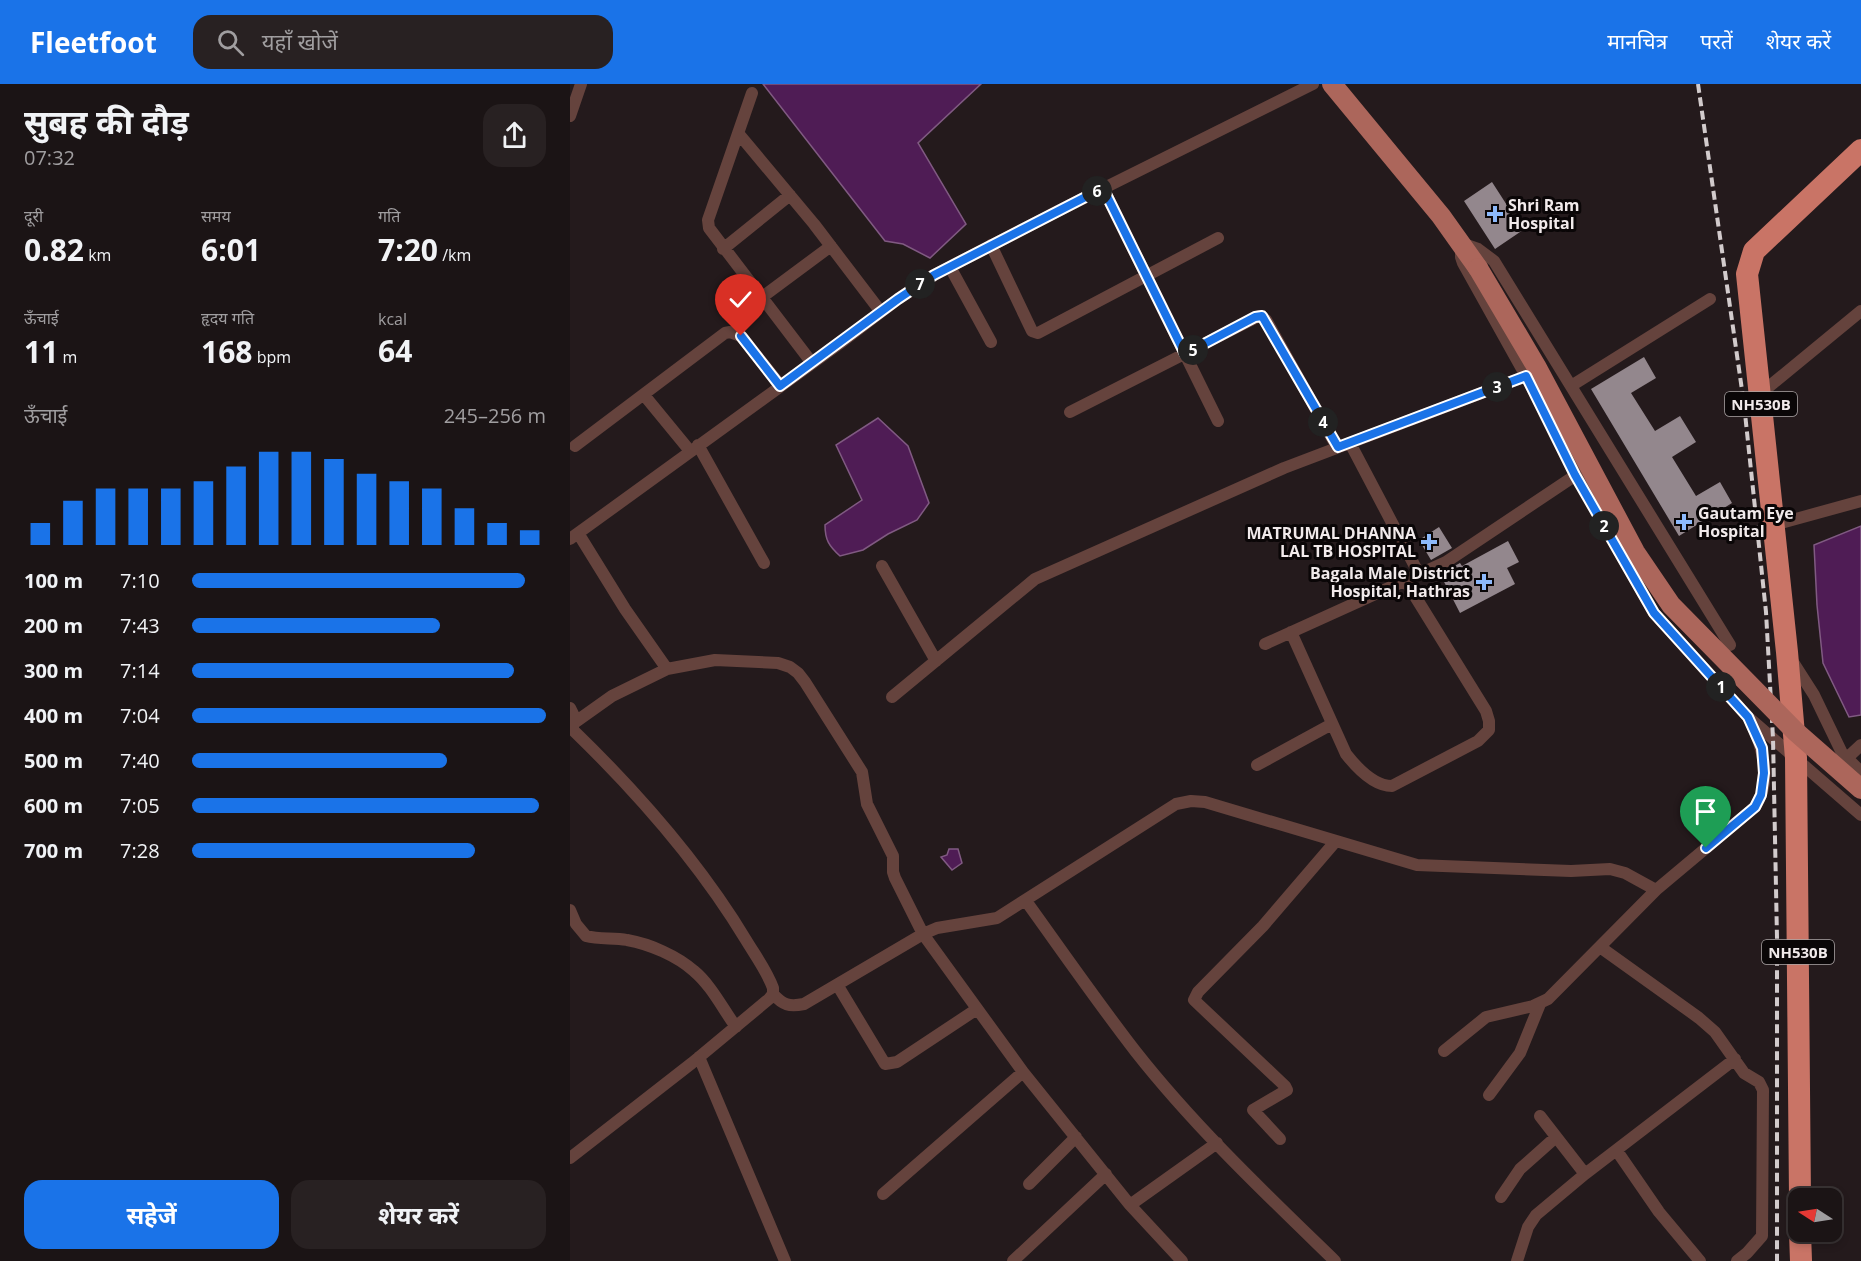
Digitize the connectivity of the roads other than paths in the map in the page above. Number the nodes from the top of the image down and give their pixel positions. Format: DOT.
graph roads {
  1 [pos="581,84"];
  2 [pos="1313,84"];
  3 [pos="1332,84"];
  4 [pos="752,93"];
  5 [pos="573,96"];
  6 [pos="570,116"];
  7 [pos="738,133"];
  8 [pos="1861,150"];
  9 [pos="1103,188"];
  10 [pos="790,195"];
  11 [pos="1218,238"];
  12 [pos="1461,243"];
  13 [pos="831,246"];
  14 [pos="991,246"];
  15 [pos="723,249"];
  16 [pos="950,267"];
  17 [pos="1146,276"];
  18 [pos="761,298"];
  19 [pos="1710,299"];
  20 [pos="1861,311"];
  21 [pos="881,312"];
  22 [pos="992,342"];
  23 [pos="1185,354"];
  24 [pos="812,363"];
  25 [pos="1526,376"];
  26 [pos="780,386"];
  27 [pos="1570,386"];
  28 [pos="1760,394"];
  29 [pos="644,395"];
  30 [pos="1070,412"];
  31 [pos="1218,420"];
  32 [pos="1344,445"];
  33 [pos="575,446"];
  34 [pos="694,448"];
  35 [pos="1575,475"];
  36 [pos="1861,501"];
  37 [pos="1774,525"];
  38 [pos="574,536"];
  39 [pos="764,563"];
  40 [pos="882,566"];
  41 [pos="1419,574"];
  42 [pos="1405,580"];
  43 [pos="1291,632"];
  44 [pos="1265,644"];
  45 [pos="1730,645"];
  46 [pos="1787,652"];
  47 [pos="936,661"];
  48 [pos="667,669"];
  49 [pos="892,697"];
  50 [pos="570,708"];
  51 [pos="1748,717"];
  52 [pos="1332,724"];
  53 [pos="572,729"];
  54 [pos="1861,745"];
  55 [pos="1796,758"];
  56 [pos="1846,759"];
  57 [pos="1257,765"];
  58 [pos="1861,772"];
  59 [pos="1861,789"];
  60 [pos="1861,815"];
  61 [pos="1335,842"];
  62 [pos="1656,890"];
  63 [pos="1026,901"];
  64 [pos="570,910"];
  65 [pos="923,934"];
  66 [pos="1600,947"];
  67 [pos="838,986"];
  68 [pos="773,994"];
  69 [pos="1540,1004"];
  70 [pos="977,1009"];
  71 [pos="736,1027"];
  72 [pos="1444,1051"];
  73 [pos="699,1057"];
  74 [pos="1736,1059"];
  75 [pos="1023,1072"];
  76 [pos="1489,1095"];
  77 [pos="1540,1116"];
  78 [pos="1076,1137"];
  79 [pos="1556,1137"];
  80 [pos="1280,1138"];
  81 [pos="1217,1143"];
  82 [pos="1617,1151"];
  83 [pos="570,1158"];
  84 [pos="1106,1174"];
  85 [pos="1585,1174"];
  86 [pos="1029,1184"];
  87 [pos="1800,1188"];
  88 [pos="883,1194"];
  89 [pos="1502,1197"];
  90 [pos="1130,1205"];
  91 [pos="1800,1242"];
  92 [pos="785,1261"];
  93 [pos="1013,1261"];
  94 [pos="1182,1261"];
  95 [pos="1335,1261"];
  96 [pos="1517,1261"];
  97 [pos="1700,1261"];
  98 [pos="1737,1261"];
  99 [pos="1801,1261"];
  1 -- 5 [label="street"];
  2 -- 9 [label="street"];
  3 -- 12 [label="main road"];
  4 -- 7 [label="street"];
  5 -- 6 [label="street"];
  7 -- 10 [label="street"];
  7 -- 15 [label="street"];
  8 -- 28 [label="highway, NH530B"];
  9 -- 14 [label="street"];
  9 -- 17 [label="street"];
  10 -- 13 [label="street"];
  10 -- 15 [label="street"];
  11 -- 17 [label="street"];
  12 -- 25 [label="street"];
  12 -- 27 [label="street"];
  12 -- 59 [label="main road, bridge"];
  13 -- 18 [label="street"];
  13 -- 21 [label="street"];
  14 -- 16 [label="street"];
  14 -- 17 [label="street"];
  15 -- 18 [label="street"];
  16 -- 21 [label="street"];
  16 -- 22 [label="street"];
  17 -- 23 [label="street"];
  18 -- 24 [label="street"];
  19 -- 27 [label="street"];
  20 -- 28 [label="street"];
  21 -- 24 [label="street"];
  23 -- 30 [label="street"];
  23 -- 31 [label="street"];
  23 -- 32 [label="street"];
  24 -- 26 [label="street"];
  25 -- 32 [label="street"];
  25 -- 35 [label="street"];
  26 -- 29 [label="street"];
  26 -- 34 [label="street"];
  27 -- 45 [label="street"];
  28 -- 37 [label="highway, NH530B"];
  29 -- 33 [label="street"];
  29 -- 34 [label="street"];
  32 -- 41 [label="street"];
  32 -- 47 [label="street"];
  34 -- 38 [label="street"];
  34 -- 39 [label="street"];
  35 -- 41 [label="street"];
  35 -- 51 [label="street"];
  36 -- 37 [label="street"];
  37 -- 46 [label="highway, NH530B"];
  38 -- 48 [label="street"];
  40 -- 47 [label="street"];
  41 -- 42 [label="street"];
  42 -- 43 [label="street"];
  42 -- 52 [label="street"];
  43 -- 44 [label="street"];
  43 -- 52 [label="street"];
  46 -- 55 [label="highway, NH530B"];
  46 -- 56 [label="street"];
  47 -- 49 [label="street"];
  48 -- 53 [label="street"];
  48 -- 65 [label="street"];
  50 -- 53 [label="street"];
  51 -- 55 [label="street"];
  51 -- 62 [label="street"];
  52 -- 57 [label="street"];
  53 -- 68 [label="street"];
  54 -- 56 [label="street"];
  55 -- 60 [label="street"];
  55 -- 87 [label="highway, NH530B"];
  56 -- 58 [label="street"];
  61 -- 62 [label="street"];
  61 -- 63 [label="street"];
  61 -- 80 [label="street"];
  62 -- 66 [label="street"];
  63 -- 65 [label="street"];
  63 -- 81 [label="street"];
  64 -- 71 [label="street"];
  65 -- 67 [label="street"];
  65 -- 70 [label="street"];
  66 -- 69 [label="street"];
  66 -- 74 [label="street"];
  67 -- 68 [label="street"];
  67 -- 70 [label="street"];
  68 -- 71 [label="street"];
  69 -- 72 [label="street"];
  69 -- 76 [label="street"];
  70 -- 75 [label="street"];
  71 -- 73 [label="street"];
  73 -- 83 [label="street"];
  73 -- 92 [label="street"];
  74 -- 82 [label="street"];
  74 -- 98 [label="street"];
  75 -- 78 [label="street"];
  75 -- 88 [label="street"];
  77 -- 79 [label="street"];
  78 -- 84 [label="street"];
  78 -- 86 [label="street"];
  79 -- 85 [label="street"];
  79 -- 89 [label="street"];
  81 -- 90 [label="street"];
  81 -- 95 [label="street"];
  82 -- 85 [label="street"];
  82 -- 97 [label="street"];
  84 -- 90 [label="street"];
  84 -- 93 [label="street"];
  85 -- 96 [label="street"];
  90 -- 94 [label="street"];
  91 -- 99 [label="highway"];
}
